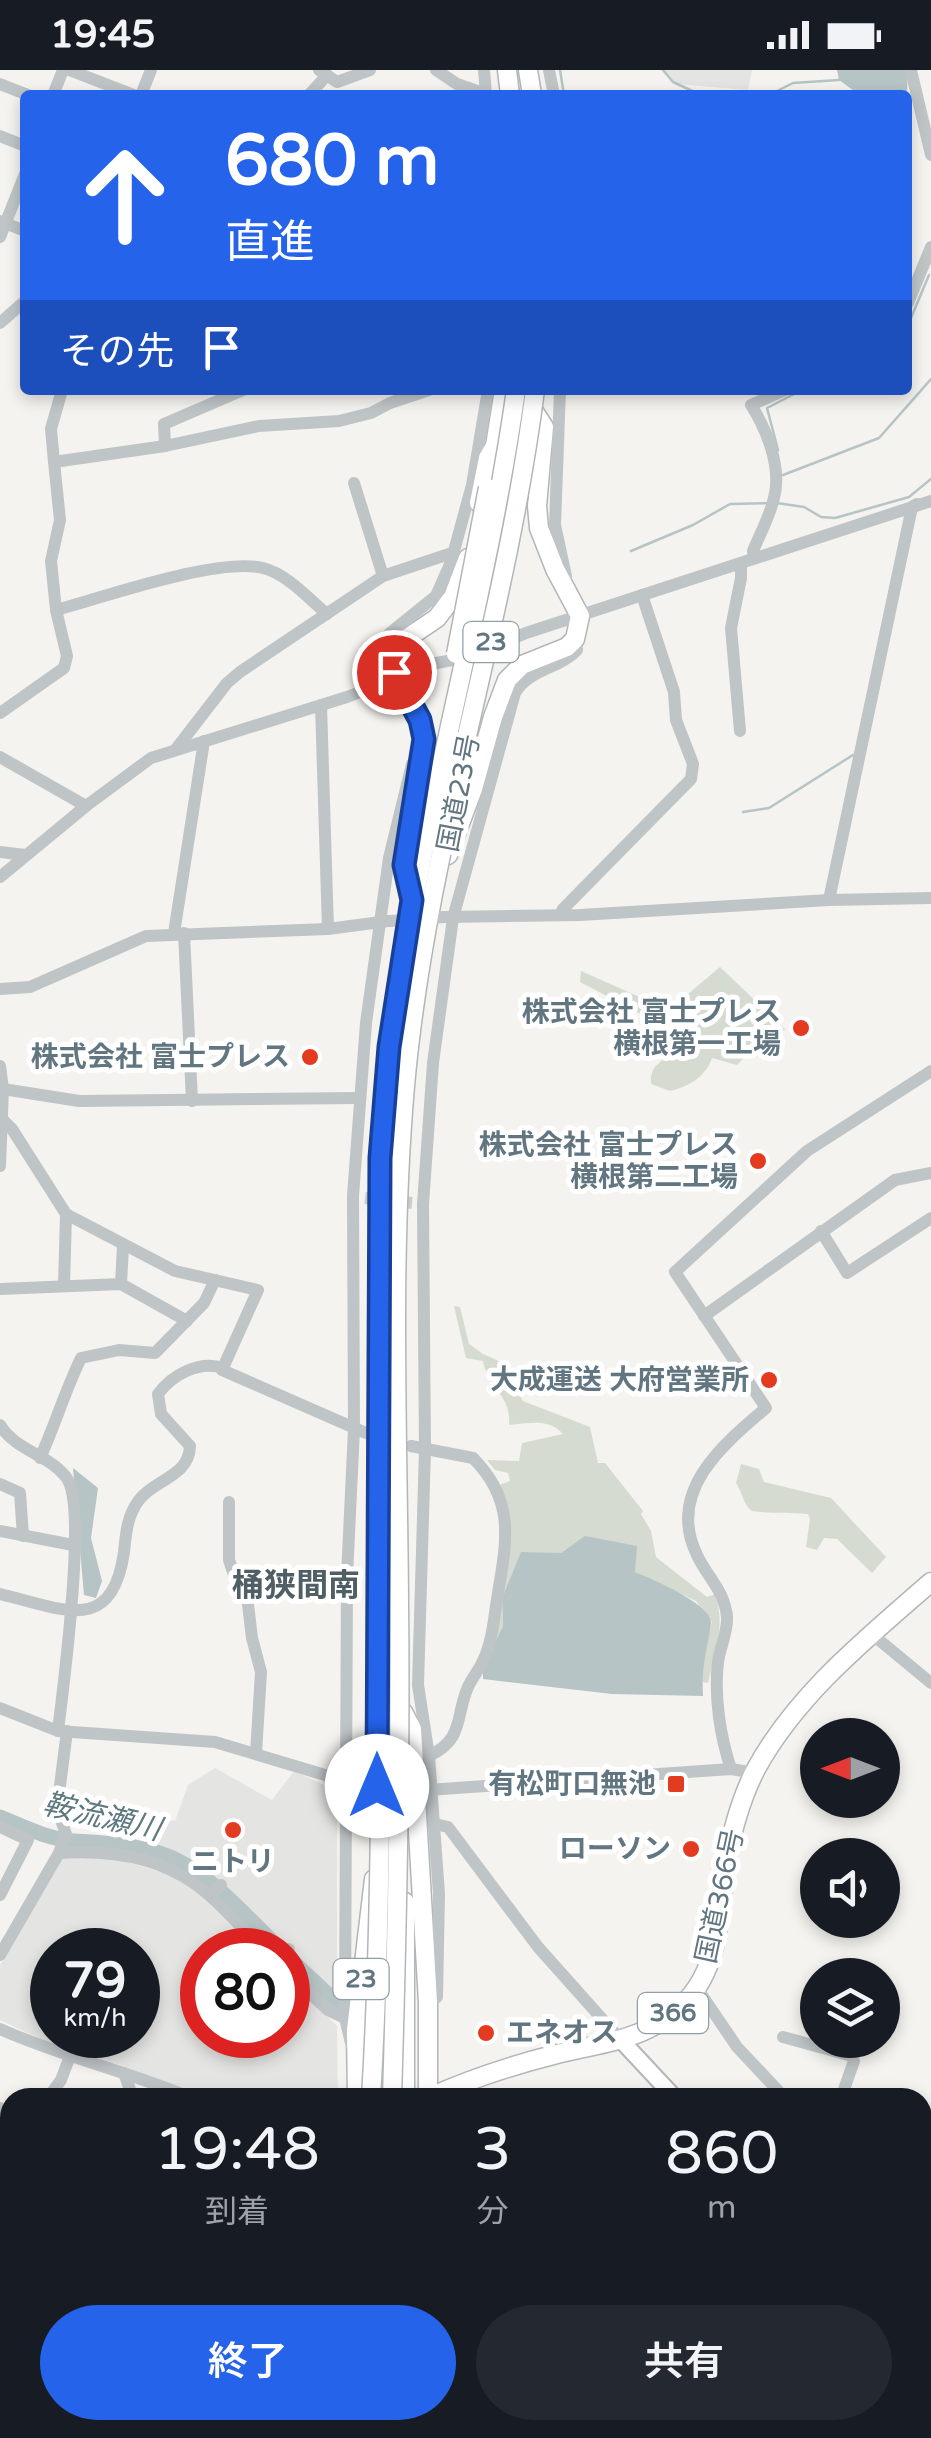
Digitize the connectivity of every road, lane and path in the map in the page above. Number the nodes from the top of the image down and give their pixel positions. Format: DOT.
graph roads {
  1 [pos="66,70"];
  2 [pos="370,70"];
  3 [pos="436,70"];
  4 [pos="911,70"];
  5 [pos="323,73"];
  6 [pos="124,90"];
  7 [pos="475,90"];
  8 [pos="921,119"];
  9 [pos="912,124"];
  10 [pos="931,155"];
  11 [pos="20,189"];
  12 [pos="3,222"];
  13 [pos="0,237"];
  14 [pos="931,247"];
  15 [pos="928,265"];
  16 [pos="912,295"];
  17 [pos="20,305"];
  18 [pos="0,323"];
  19 [pos="61,395"];
  20 [pos="231,395"];
  21 [pos="414,395"];
  22 [pos="487,395"];
  23 [pos="503,395"];
  24 [pos="515,395"];
  25 [pos="535,395"];
  26 [pos="536,395"];
  27 [pos="560,395"];
  28 [pos="774,395"];
  29 [pos="535,413"];
  30 [pos="165,446"];
  31 [pos="495,446"];
  32 [pos="54,462"];
  33 [pos="354,483"];
  34 [pos="931,498"];
  35 [pos="912,508"];
  36 [pos="452,552"];
  37 [pos="748,561"];
  38 [pos="383,576"];
  39 [pos="642,595"];
  40 [pos="56,610"];
  41 [pos="327,614"];
  42 [pos="580,616"];
  43 [pos="575,639"];
  44 [pos="397,678"];
  45 [pos="322,705"];
  46 [pos="0,713"];
  47 [pos="740,731"];
  48 [pos="424,739"];
  49 [pos="204,740"];
  50 [pos="176,749"];
  51 [pos="0,757"];
  52 [pos="86,806"];
  53 [pos="0,852"];
  54 [pos="448,854"];
  55 [pos="25,855"];
  56 [pos="0,878"];
  57 [pos="931,898"];
  58 [pos="412,900"];
  59 [pos="829,900"];
  60 [pos="560,915"];
  61 [pos="448,918"];
  62 [pos="386,922"];
  63 [pos="328,930"];
  64 [pos="179,933"];
  65 [pos="0,989"];
  66 [pos="931,1070"];
  67 [pos="1,1077"];
  68 [pos="358,1098"];
  69 [pos="192,1101"];
  70 [pos="2,1119"];
  71 [pos="0,1142"];
  72 [pos="0,1166"];
  73 [pos="929,1179"];
  74 [pos="66,1214"];
  75 [pos="931,1218"];
  76 [pos="821,1230"];
  77 [pos="123,1246"];
  78 [pos="215,1280"];
  79 [pos="120,1284"];
  80 [pos="64,1286"];
  81 [pos="0,1289"];
  82 [pos="704,1316"];
  83 [pos="187,1321"];
  84 [pos="223,1368"];
  85 [pos="0,1425"];
  86 [pos="360,1431"];
  87 [pos="418,1448"];
  88 [pos="40,1458"];
  89 [pos="0,1484"];
  90 [pos="229,1502"];
  91 [pos="0,1531"];
  92 [pos="24,1536"];
  93 [pos="73,1545"];
  94 [pos="931,1582"];
  95 [pos="0,1594"];
  96 [pos="71,1610"];
  97 [pos="873,1635"];
  98 [pos="931,1683"];
  99 [pos="0,1708"];
  100 [pos="403,1712"];
  101 [pos="63,1731"];
  102 [pos="256,1752"];
  103 [pos="429,1756"];
  104 [pos="731,1769"];
  105 [pos="755,1772"];
  106 [pos="349,1783"];
  107 [pos="365,1787"];
  108 [pos="416,1790"];
  109 [pos="432,1790"];
  110 [pos="434,1824"];
  111 [pos="0,1827"];
  112 [pos="59,1853"];
  113 [pos="376,1862"];
  114 [pos="0,1895"];
  115 [pos="241,1928"];
  116 [pos="0,1955"];
  117 [pos="696,1988"];
  118 [pos="310,1993"];
  119 [pos="428,2002"];
  120 [pos="345,2018"];
  121 [pos="0,2029"];
  122 [pos="783,2037"];
  123 [pos="620,2040"];
  124 [pos="800,2040"];
  125 [pos="30,2043"];
  126 [pos="69,2058"];
  127 [pos="76,2058"];
  128 [pos="853,2058"];
  129 [pos="356,2064"];
  130 [pos="124,2073"];
  131 [pos="55,2088"];
  132 [pos="129,2088"];
  133 [pos="165,2088"];
  134 [pos="357,2088"];
  135 [pos="372,2088"];
  136 [pos="382,2088"];
  137 [pos="392,2088"];
  138 [pos="405,2088"];
  139 [pos="428,2088"];
  140 [pos="452,2088"];
  141 [pos="665,2088"];
  142 [pos="776,2088"];
  143 [pos="844,2088"];
  1 -- 6 [label="street"];
  2 -- 5 [label="street"];
  3 -- 7 [label="street"];
  4 -- 8 [label="street"];
  8 -- 9 [label="street"];
  8 -- 10 [label="street"];
  11 -- 12 [label="street"];
  12 -- 13 [label="street"];
  14 -- 15 [label="street"];
  15 -- 16 [label="street"];
  17 -- 18 [label="street"];
  19 -- 32 [label="street"];
  20 -- 30 [label="street"];
  21 -- 30 [label="street"];
  22 -- 36 [label="street"];
  23 -- 31 [label="highway, 国道23号 / 23"];
  24 -- 135 [label="highway, bridge"];
  25 -- 137 [label="highway, bridge"];
  26 -- 29 [label="highway, 国道23号 / 23, bridge"];
  27 -- 42 [label="street"];
  28 -- 37 [label="street"];
  29 -- 42 [label="highway"];
  29 -- 54 [label="highway, 国道23号 / 23, bridge"];
  30 -- 32 [label="street"];
  31 -- 44 [label="highway"];
  31 -- 58 [label="highway, 国道23号 / 23, bridge"];
  32 -- 40 [label="street"];
  33 -- 38 [label="street"];
  34 -- 35 [label="street"];
  35 -- 37 [label="street"];
  35 -- 59 [label="street"];
  36 -- 38 [label="street"];
  36 -- 44 [label="street"];
  37 -- 39 [label="street"];
  37 -- 47 [label="street"];
  38 -- 41 [label="street"];
  39 -- 42 [label="street"];
  39 -- 60 [label="street"];
  40 -- 41 [label="street"];
  40 -- 46 [label="street"];
  41 -- 50 [label="street"];
  42 -- 43 [label="highway"];
  42 -- 44 [label="street"];
  43 -- 54 [label="highway"];
  43 -- 61 [label="street"];
  44 -- 45 [label="street"];
  44 -- 48 [label="highway"];
  45 -- 49 [label="street"];
  45 -- 63 [label="street"];
  48 -- 58 [label="highway"];
  48 -- 62 [label="street"];
  49 -- 50 [label="street"];
  49 -- 64 [label="street"];
  50 -- 52 [label="street"];
  51 -- 52 [label="street"];
  52 -- 55 [label="street"];
  53 -- 55 [label="street"];
  54 -- 100 [label="highway, 国道23号 / 23"];
  55 -- 56 [label="street"];
  57 -- 59 [label="street"];
  58 -- 113 [label="highway, 国道23号 / 23"];
  59 -- 60 [label="street"];
  60 -- 61 [label="street"];
  61 -- 62 [label="street, bridge"];
  61 -- 87 [label="street"];
  62 -- 63 [label="street"];
  62 -- 68 [label="street"];
  63 -- 64 [label="street"];
  64 -- 65 [label="street"];
  64 -- 69 [label="street"];
  66 -- 82 [label="street"];
  67 -- 69 [label="street"];
  67 -- 70 [label="street"];
  68 -- 69 [label="street"];
  68 -- 86 [label="street"];
  70 -- 71 [label="street"];
  70 -- 74 [label="street"];
  71 -- 72 [label="street"];
  73 -- 76 [label="street"];
  74 -- 77 [label="street"];
  74 -- 80 [label="street"];
  75 -- 76 [label="street"];
  76 -- 82 [label="street"];
  77 -- 78 [label="street"];
  77 -- 79 [label="street"];
  78 -- 83 [label="street"];
  78 -- 84 [label="street"];
  79 -- 80 [label="street"];
  79 -- 83 [label="street"];
  80 -- 81 [label="street"];
  82 -- 104 [label="street"];
  83 -- 88 [label="street"];
  84 -- 86 [label="street"];
  84 -- 96 [label="street"];
  85 -- 88 [label="street"];
  86 -- 106 [label="street"];
  87 -- 103 [label="street"];
  87 -- 103 [label="street"];
  88 -- 93 [label="street"];
  89 -- 92 [label="street"];
  90 -- 102 [label="street"];
  91 -- 92 [label="street"];
  92 -- 93 [label="street"];
  93 -- 96 [label="street"];
  94 -- 97 [label="highway, 国道366号 / 366"];
  95 -- 96 [label="street"];
  96 -- 101 [label="street"];
  97 -- 98 [label="street"];
  97 -- 105 [label="highway, 国道366号 / 366"];
  99 -- 101 [label="street"];
  100 -- 119 [label="highway"];
  100 -- 138 [label="highway, 国道23号 / 23"];
  101 -- 102 [label="street"];
  101 -- 112 [label="street"];
  102 -- 106 [label="street"];
  103 -- 109 [label="street"];
  104 -- 105 [label="street"];
  104 -- 109 [label="street"];
  105 -- 117 [label="highway, 国道366号 / 366"];
  106 -- 107 [label="street"];
  106 -- 120 [label="street"];
  108 -- 109 [label="street"];
  109 -- 110 [label="street"];
  110 -- 119 [label="street"];
  110 -- 123 [label="street"];
  111 -- 114 [label="street"];
  112 -- 115 [label="street"];
  112 -- 116 [label="street"];
  113 -- 129 [label="highway, 23"];
  113 -- 136 [label="highway, 国道23号 / 23, bridge"];
  117 -- 123 [label="highway, 国道366号 / 366"];
  117 -- 142 [label="street"];
  118 -- 120 [label="street"];
  119 -- 139 [label="highway"];
  120 -- 129 [label="street"];
  121 -- 125 [label="street"];
  122 -- 124 [label="street"];
  123 -- 140 [label="highway, 国道366号 / 366"];
  123 -- 141 [label="main road"];
  126 -- 131 [label="street"];
  127 -- 130 [label="street"];
  128 -- 143 [label="street"];
  129 -- 134 [label="highway, 23"];
  130 -- 132 [label="street"];
  130 -- 133 [label="street"];
}
